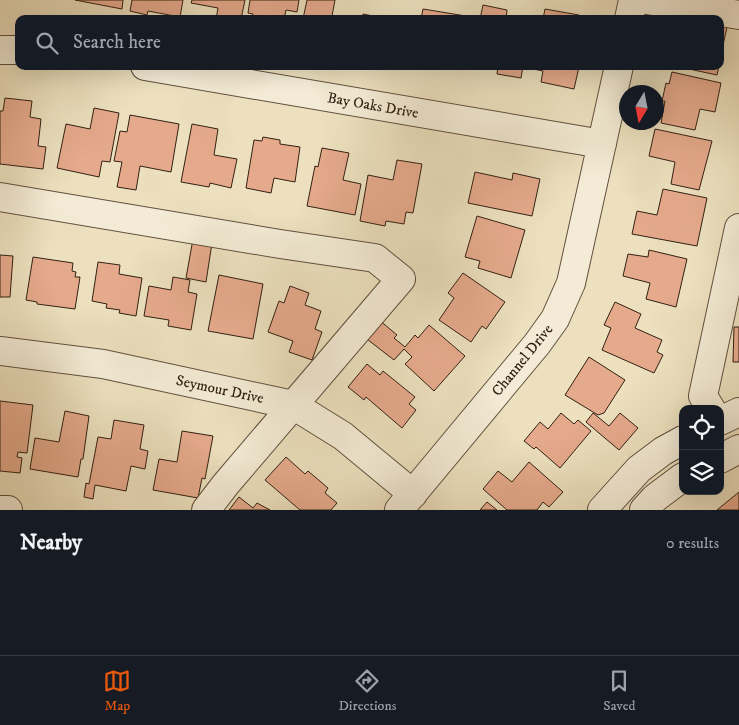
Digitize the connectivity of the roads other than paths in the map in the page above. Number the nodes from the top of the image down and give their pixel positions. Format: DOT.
graph roads {
  1 [pos="633,0"];
  2 [pos="647,0"];
  3 [pos="630,15"];
  4 [pos="739,15"];
  5 [pos="0,50"];
  6 [pos="15,50"];
  7 [pos="168,70"];
  8 [pos="617,70"];
  9 [pos="602,144"];
  10 [pos="0,197"];
  11 [pos="739,228"];
  12 [pos="0,351"];
  13 [pos="293,405"];
  14 [pos="709,405"];
  15 [pos="739,412"];
  16 [pos="724,419"];
  17 [pos="679,442"];
  18 [pos="739,449"];
  19 [pos="724,456"];
  20 [pos="679,480"];
  21 [pos="406,502"];
  22 [pos="0,510"];
  23 [pos="8,510"];
  24 [pos="206,510"];
  25 [pos="602,510"];
  26 [pos="644,510"];
  1 -- 3 [label="street"];
  2 -- 4 [label="street"];
  5 -- 6 [label="street"];
  7 -- 9 [label="street, Bay Oaks Drive"];
  8 -- 9 [label="street, Channel Drive"];
  9 -- 21 [label="street, Channel Drive"];
  10 -- 13 [label="street"];
  11 -- 14 [label="street"];
  12 -- 13 [label="street, Seymour Drive"];
  13 -- 21 [label="street, Seymour Drive"];
  13 -- 24 [label="street"];
  15 -- 16 [label="street"];
  17 -- 25 [label="street"];
  18 -- 19 [label="street"];
  20 -- 26 [label="street"];
  22 -- 23 [label="street"];
}
